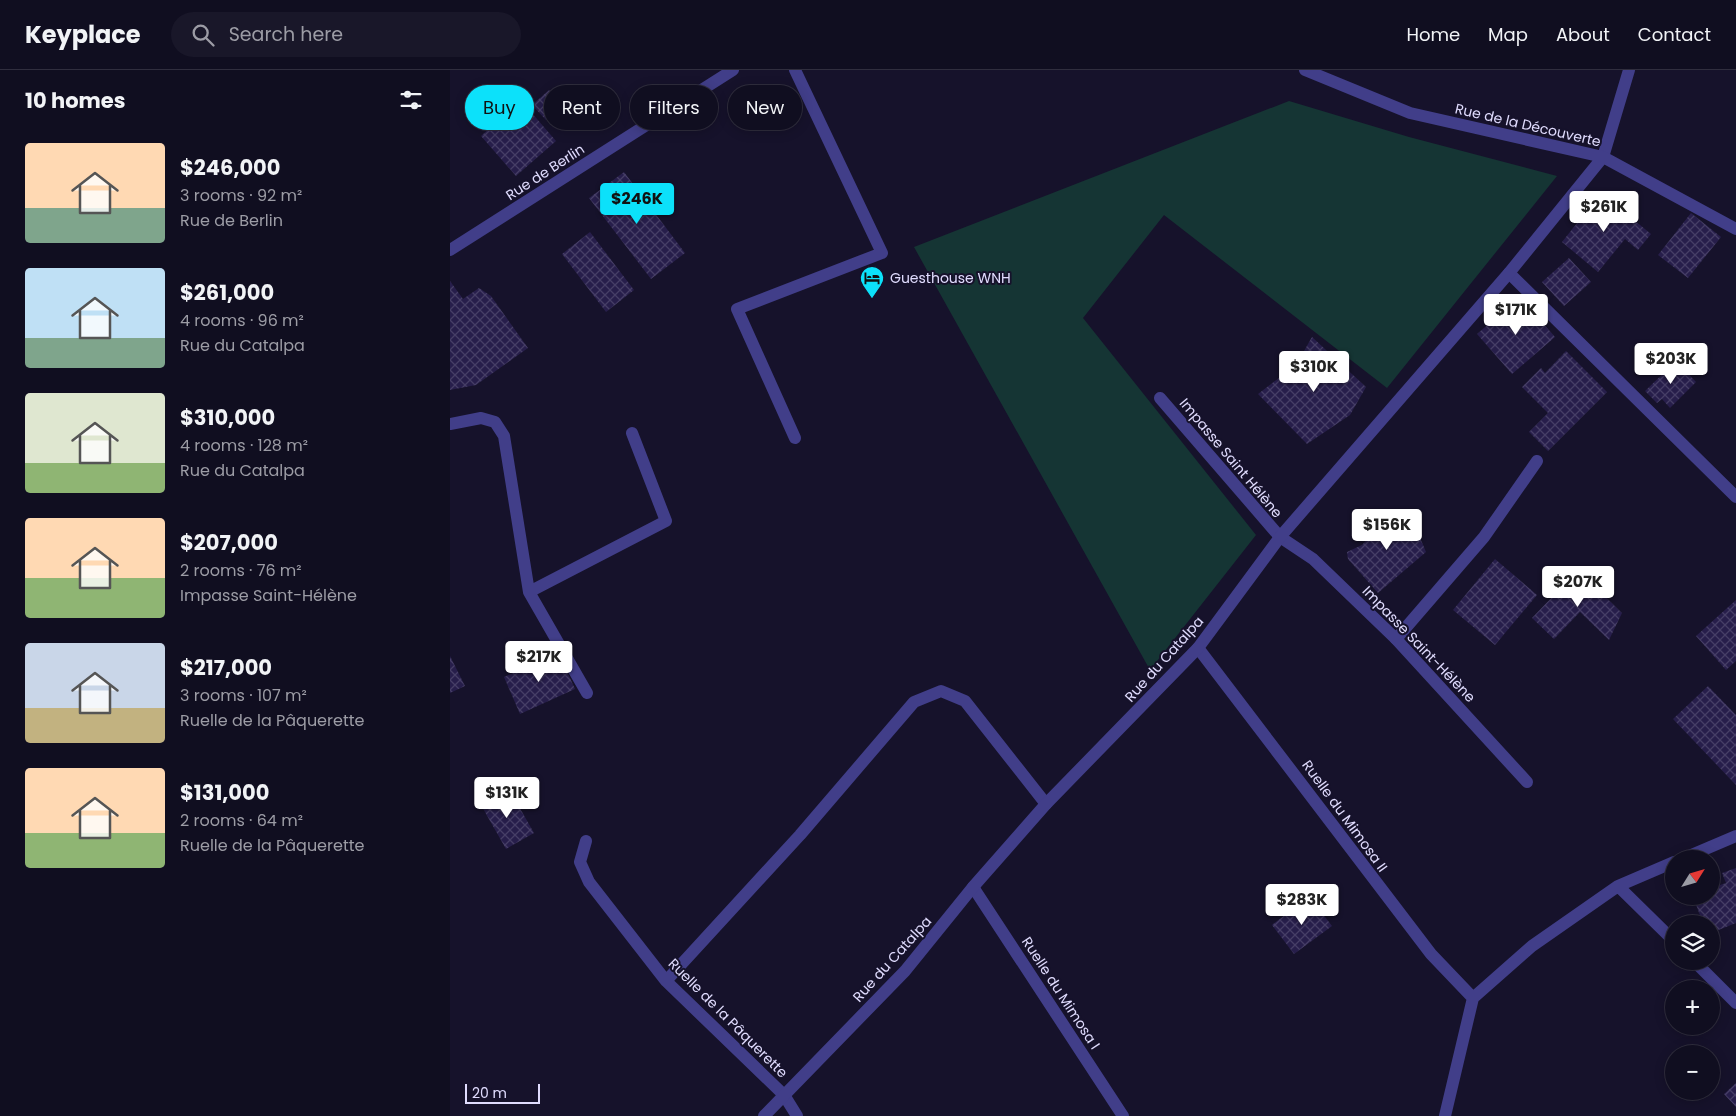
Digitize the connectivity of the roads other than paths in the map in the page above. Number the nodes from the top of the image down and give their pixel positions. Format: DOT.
graph roads {
  1 [pos="733,70"];
  2 [pos="795,70"];
  3 [pos="1305,70"];
  4 [pos="1629,70"];
  5 [pos="1603,157"];
  6 [pos="1736,229"];
  7 [pos="450,250"];
  8 [pos="1509,272"];
  9 [pos="1160,398"];
  10 [pos="450,424"];
  11 [pos="632,433"];
  12 [pos="795,438"];
  13 [pos="1537,461"];
  14 [pos="1736,497"];
  15 [pos="1280,537"];
  16 [pos="529,592"];
  17 [pos="1396,639"];
  18 [pos="1198,648"];
  19 [pos="587,693"];
  20 [pos="1527,782"];
  21 [pos="1046,804"];
  22 [pos="1736,836"];
  23 [pos="586,841"];
  24 [pos="1703,850"];
  25 [pos="1665,866"];
  26 [pos="1618,886"];
  27 [pos="973,887"];
  28 [pos="1665,932"];
  29 [pos="1703,970"];
  30 [pos="666,981"];
  31 [pos="1473,998"];
  32 [pos="1736,1003"];
  33 [pos="784,1095"];
  34 [pos="764,1116"];
  35 [pos="797,1116"];
  36 [pos="1123,1116"];
  37 [pos="1445,1116"];
  1 -- 7 [label="street, Rue de Berlin"];
  2 -- 12 [label="street"];
  3 -- 5 [label="street, Rue de la Découverte"];
  4 -- 5 [label="street"];
  5 -- 6 [label="street, Rue de la Découverte"];
  5 -- 8 [label="street, Rue du Catalpa"];
  8 -- 14 [label="street"];
  8 -- 15 [label="street, Rue du Catalpa"];
  9 -- 15 [label="street, Impasse Saint Hélène"];
  10 -- 16 [label="street"];
  11 -- 16 [label="street"];
  13 -- 17 [label="street"];
  15 -- 17 [label="street, Impasse Saint-Hélène"];
  15 -- 18 [label="street, Rue du Catalpa"];
  16 -- 19 [label="street"];
  17 -- 20 [label="street, Impasse Saint-Hélène"];
  18 -- 21 [label="street, Rue du Catalpa"];
  18 -- 31 [label="street, Ruelle du Mimosa II"];
  21 -- 27 [label="street, Rue du Catalpa"];
  21 -- 30 [label="street"];
  22 -- 24 [label="street"];
  23 -- 30 [label="street, Ruelle de la Pâquerette"];
  25 -- 26 [label="street"];
  26 -- 28 [label="street"];
  26 -- 31 [label="street"];
  27 -- 33 [label="street, Rue du Catalpa"];
  27 -- 36 [label="street, Ruelle du Mimosa I"];
  29 -- 32 [label="street"];
  30 -- 33 [label="street, Ruelle de la Pâquerette"];
  31 -- 37 [label="street"];
  33 -- 34 [label="street, Rue du Catalpa"];
  33 -- 35 [label="street, Ruelle de la Pâquerette"];
}
